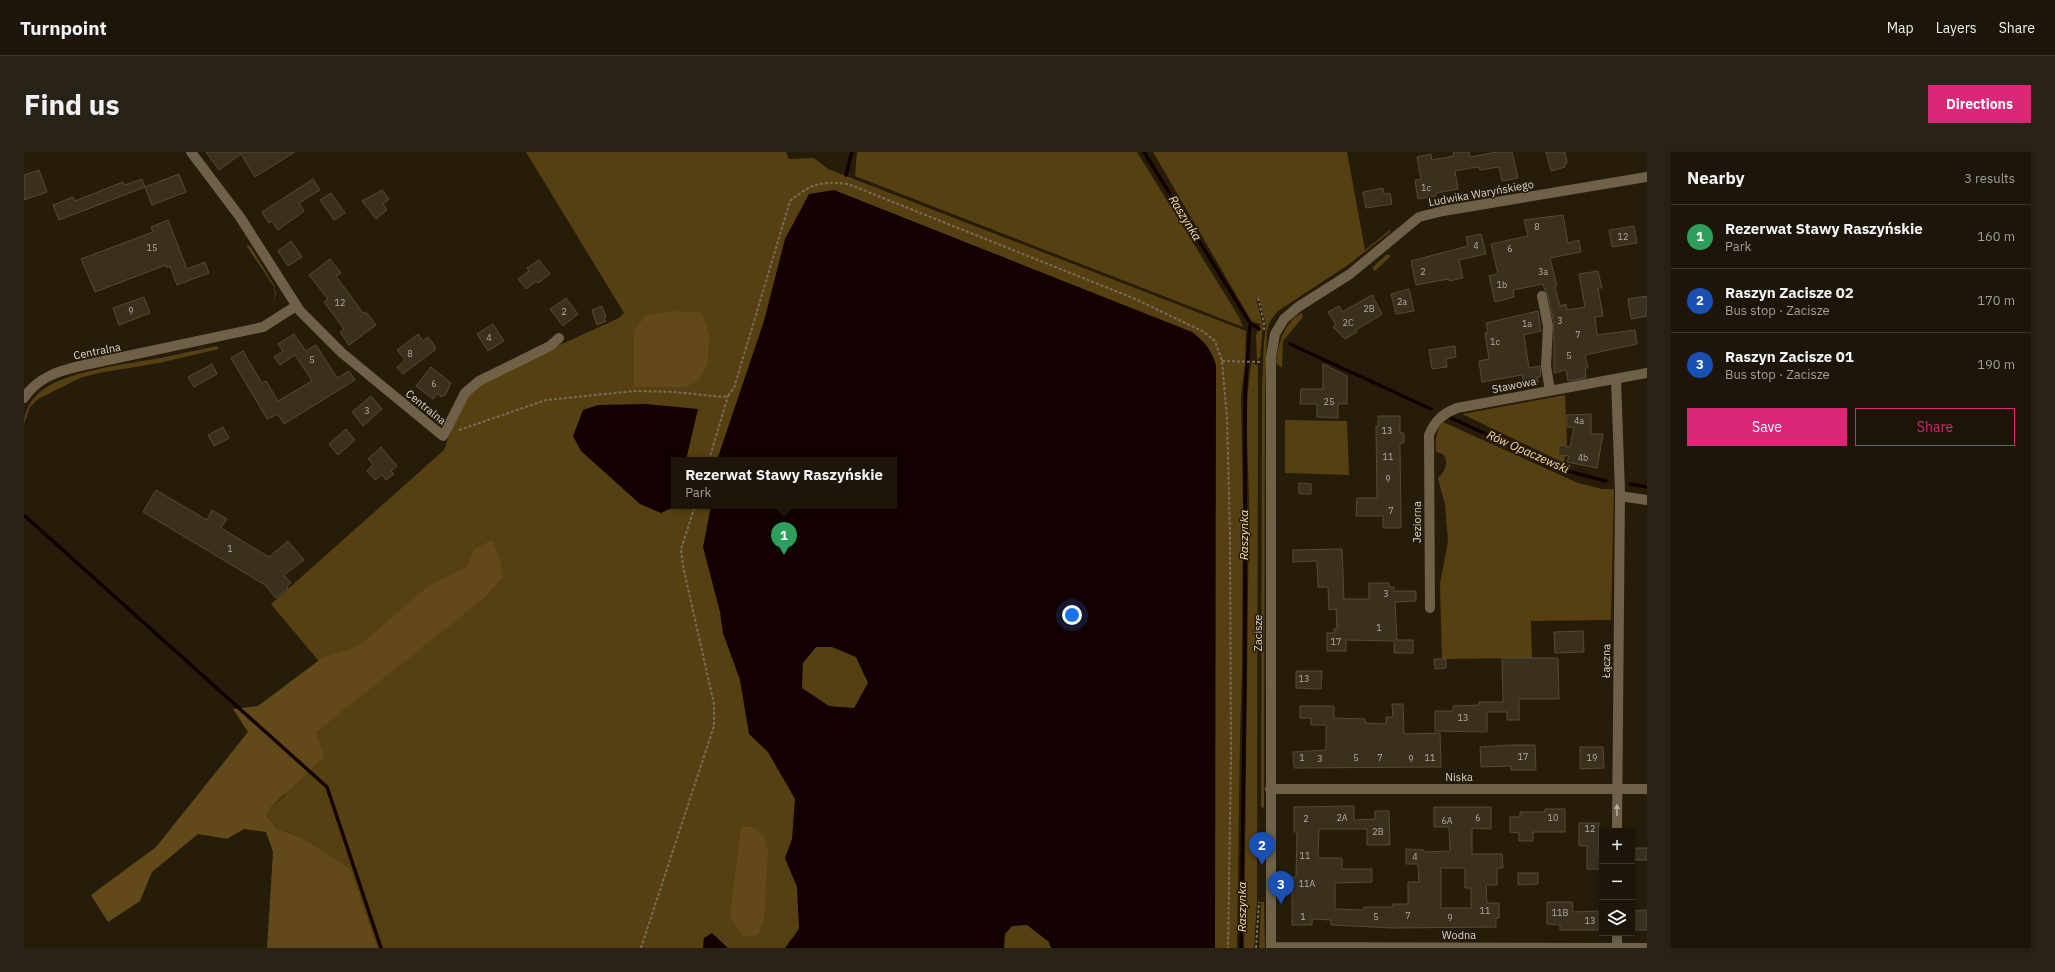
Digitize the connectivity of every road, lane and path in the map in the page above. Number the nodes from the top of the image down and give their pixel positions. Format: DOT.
graph roads {
  1 [pos="191,152"];
  2 [pos="1647,177"];
  3 [pos="1542,296"];
  4 [pos="296,306"];
  5 [pos="1282,321"];
  6 [pos="559,338"];
  7 [pos="1222,361"];
  8 [pos="1260,362"];
  9 [pos="1647,373"];
  10 [pos="1616,379"];
  11 [pos="1550,390"];
  12 [pos="728,396"];
  13 [pos="24,398"];
  14 [pos="443,436"];
  15 [pos="1429,436"];
  16 [pos="710,457"];
  17 [pos="1620,494"];
  18 [pos="1647,500"];
  19 [pos="694,509"];
  20 [pos="1430,608"];
  21 [pos="1270,789"];
  22 [pos="1617,789"];
  23 [pos="1647,789"];
  24 [pos="1617,828"];
  25 [pos="1617,936"];
  26 [pos="1270,947"];
  27 [pos="641,948"];
  28 [pos="1228,948"];
  29 [pos="1617,948"];
  30 [pos="1647,948"];
  1 -- 4 [label="street, Centralna"];
  2 -- 5 [label="street, Ludwika Waryńskiego"];
  3 -- 11 [label="street"];
  4 -- 13 [label="street, Centralna"];
  4 -- 14 [label="street, Centralna"];
  5 -- 21 [label="street, Zacisze"];
  6 -- 14 [label="street, Centralna"];
  7 -- 8 [label="path"];
  7 -- 12 [label="path"];
  7 -- 28 [label="path"];
  9 -- 10 [label="street, Stawowa"];
  10 -- 11 [label="street, Stawowa"];
  10 -- 17 [label="street"];
  11 -- 15 [label="street, Stawowa"];
  12 -- 14 [label="path"];
  12 -- 16 [label="path"];
  15 -- 20 [label="street, Jeziorna"];
  17 -- 18 [label="street"];
  17 -- 22 [label="street, Łączna"];
  19 -- 27 [label="path"];
  21 -- 22 [label="street, Niska"];
  21 -- 26 [label="street, Zacisze"];
  22 -- 23 [label="street, Niska"];
  24 -- 22 [label="street, Łączna, one-way"];
  25 -- 29 [label="street"];
  26 -- 29 [label="street, Wodna"];
  29 -- 30 [label="street, Wodna"];
}
